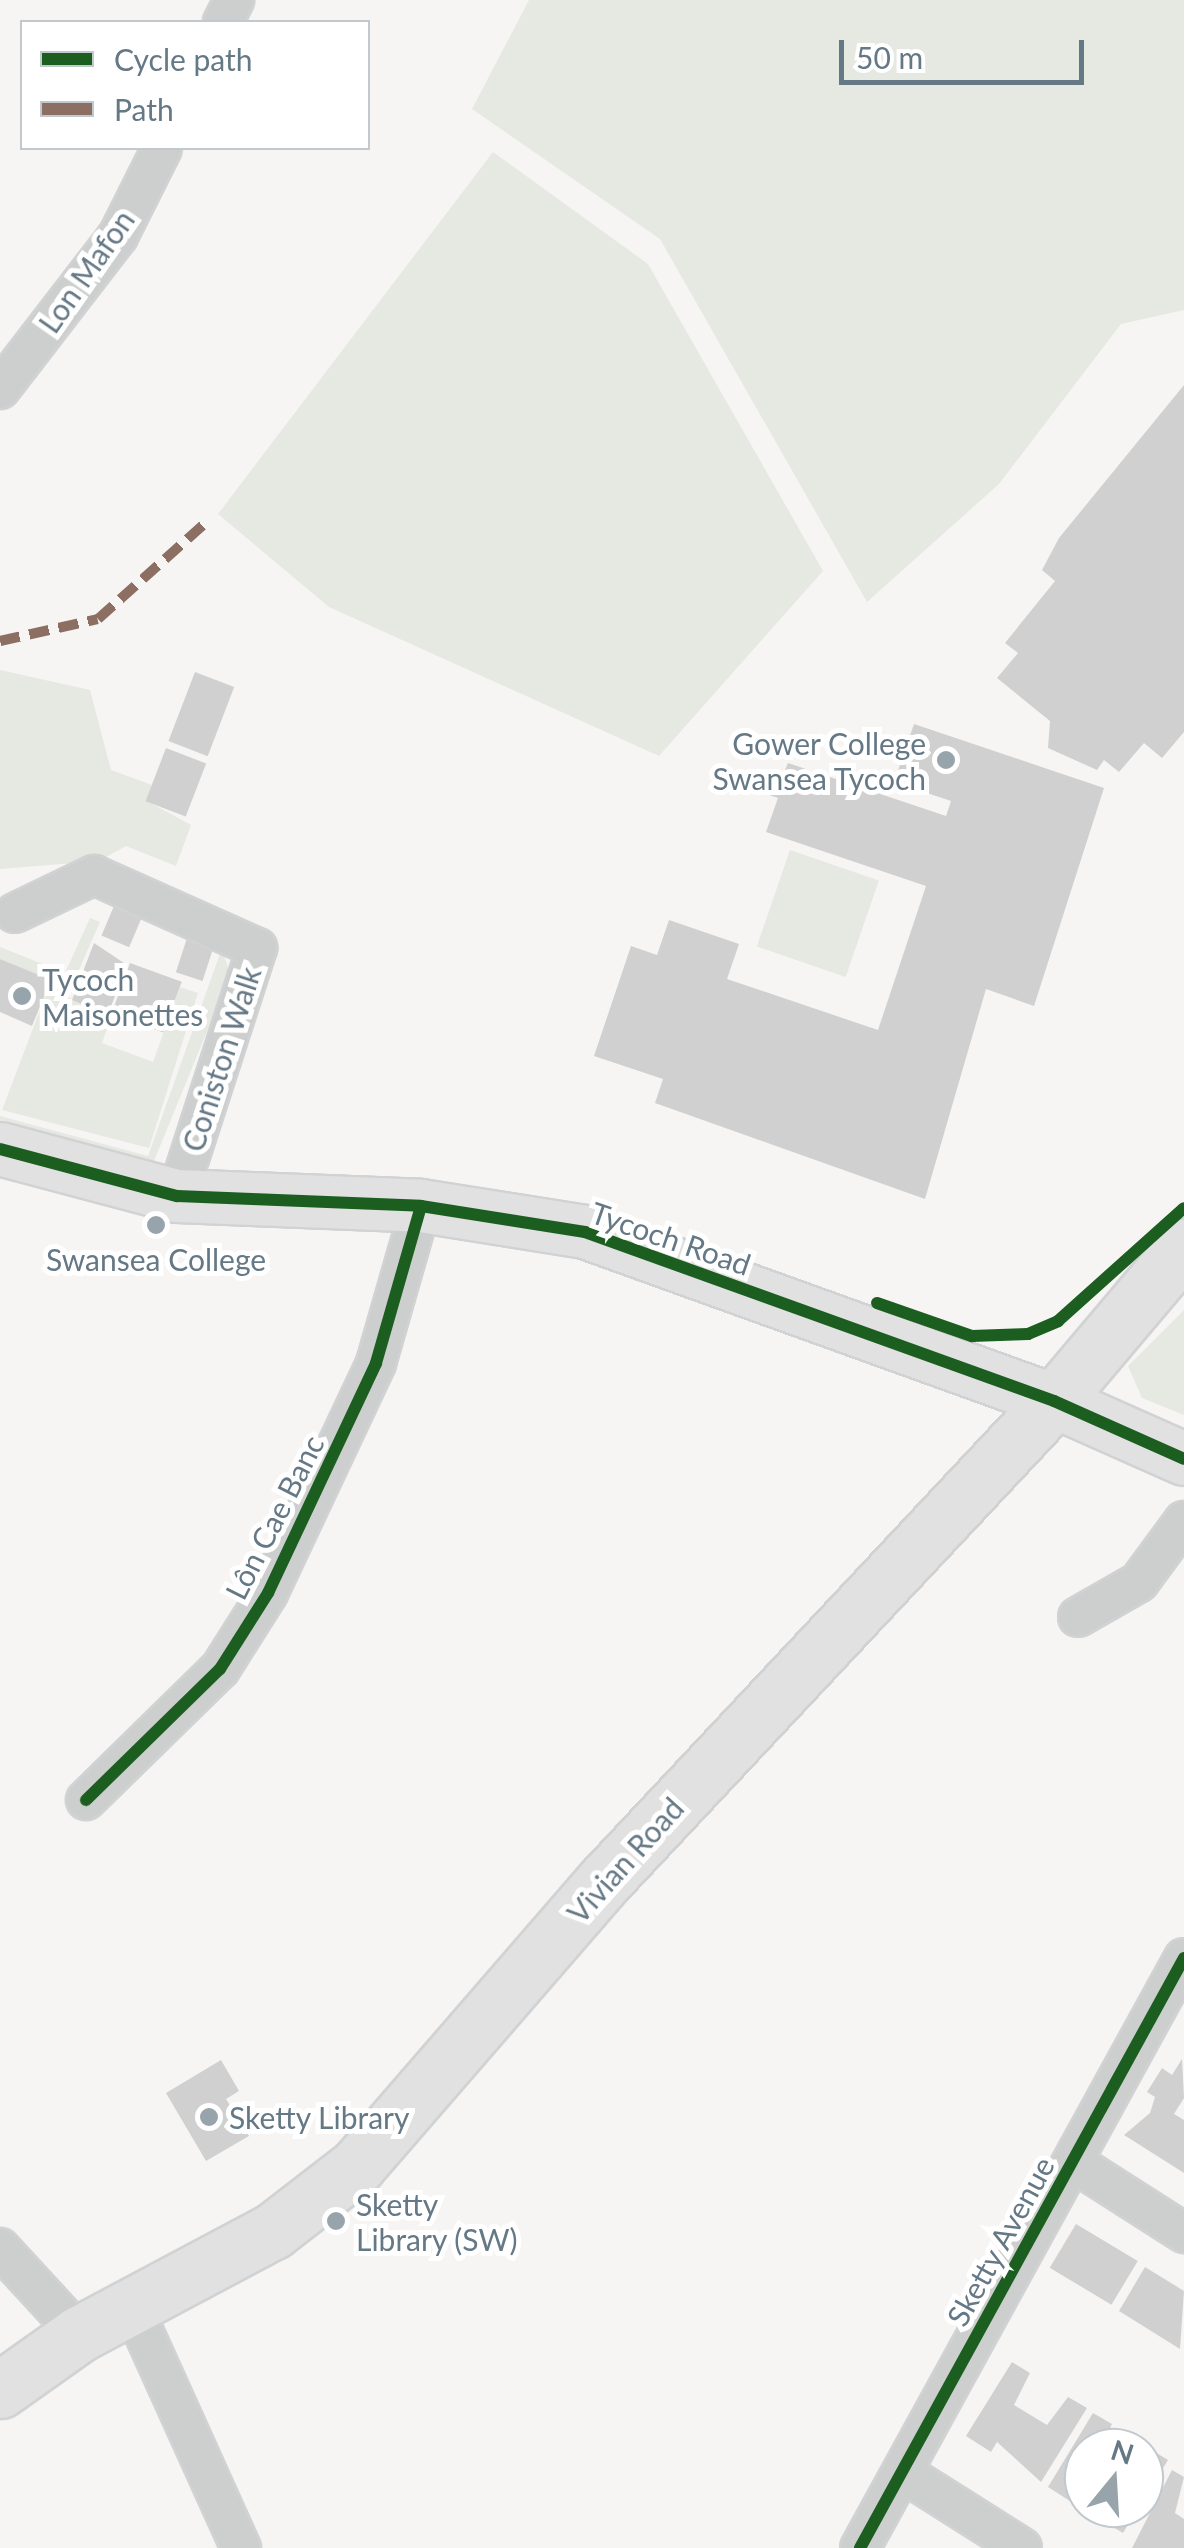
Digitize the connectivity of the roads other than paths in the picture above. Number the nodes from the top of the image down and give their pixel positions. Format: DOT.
graph roads {
  1 [pos="161,150"];
  2 [pos="0,389"];
  3 [pos="15,912"];
  4 [pos="0,1149"];
  5 [pos="177,1196"];
  6 [pos="421,1206"];
  7 [pos="1184,1246"];
  8 [pos="1054,1402"];
  9 [pos="1184,1459"];
  10 [pos="1184,1521"];
  11 [pos="1078,1617"];
  12 [pos="86,1800"];
  13 [pos="1184,1958"];
  14 [pos="1072,2162"];
  15 [pos="1184,2233"];
  16 [pos="0,2248"];
  17 [pos="134,2311"];
  18 [pos="79,2334"];
  19 [pos="0,2390"];
  20 [pos="902,2472"];
  21 [pos="226,2538"];
  22 [pos="860,2548"];
  23 [pos="1022,2548"];
  1 -- 2 [label="street, Lon Mafon"];
  3 -- 5 [label="street, Coniston Walk"];
  4 -- 5 [label="street, Tycoch Road"];
  5 -- 6 [label="street, Tycoch Road"];
  6 -- 8 [label="street, Tycoch Road"];
  6 -- 12 [label="street, Lôn Cae Banc"];
  7 -- 8 [label="main road, Vivian Road"];
  8 -- 9 [label="street, Tycoch Road"];
  8 -- 17 [label="main road, Vivian Road"];
  10 -- 11 [label="street"];
  13 -- 14 [label="street, Sketty Avenue"];
  14 -- 15 [label="street"];
  14 -- 20 [label="street, Sketty Avenue"];
  16 -- 18 [label="street"];
  17 -- 18 [label="main road, Vivian Road"];
  17 -- 21 [label="street"];
  18 -- 19 [label="main road, Vivian Road"];
  20 -- 22 [label="street, Sketty Avenue"];
  20 -- 23 [label="street"];
}
